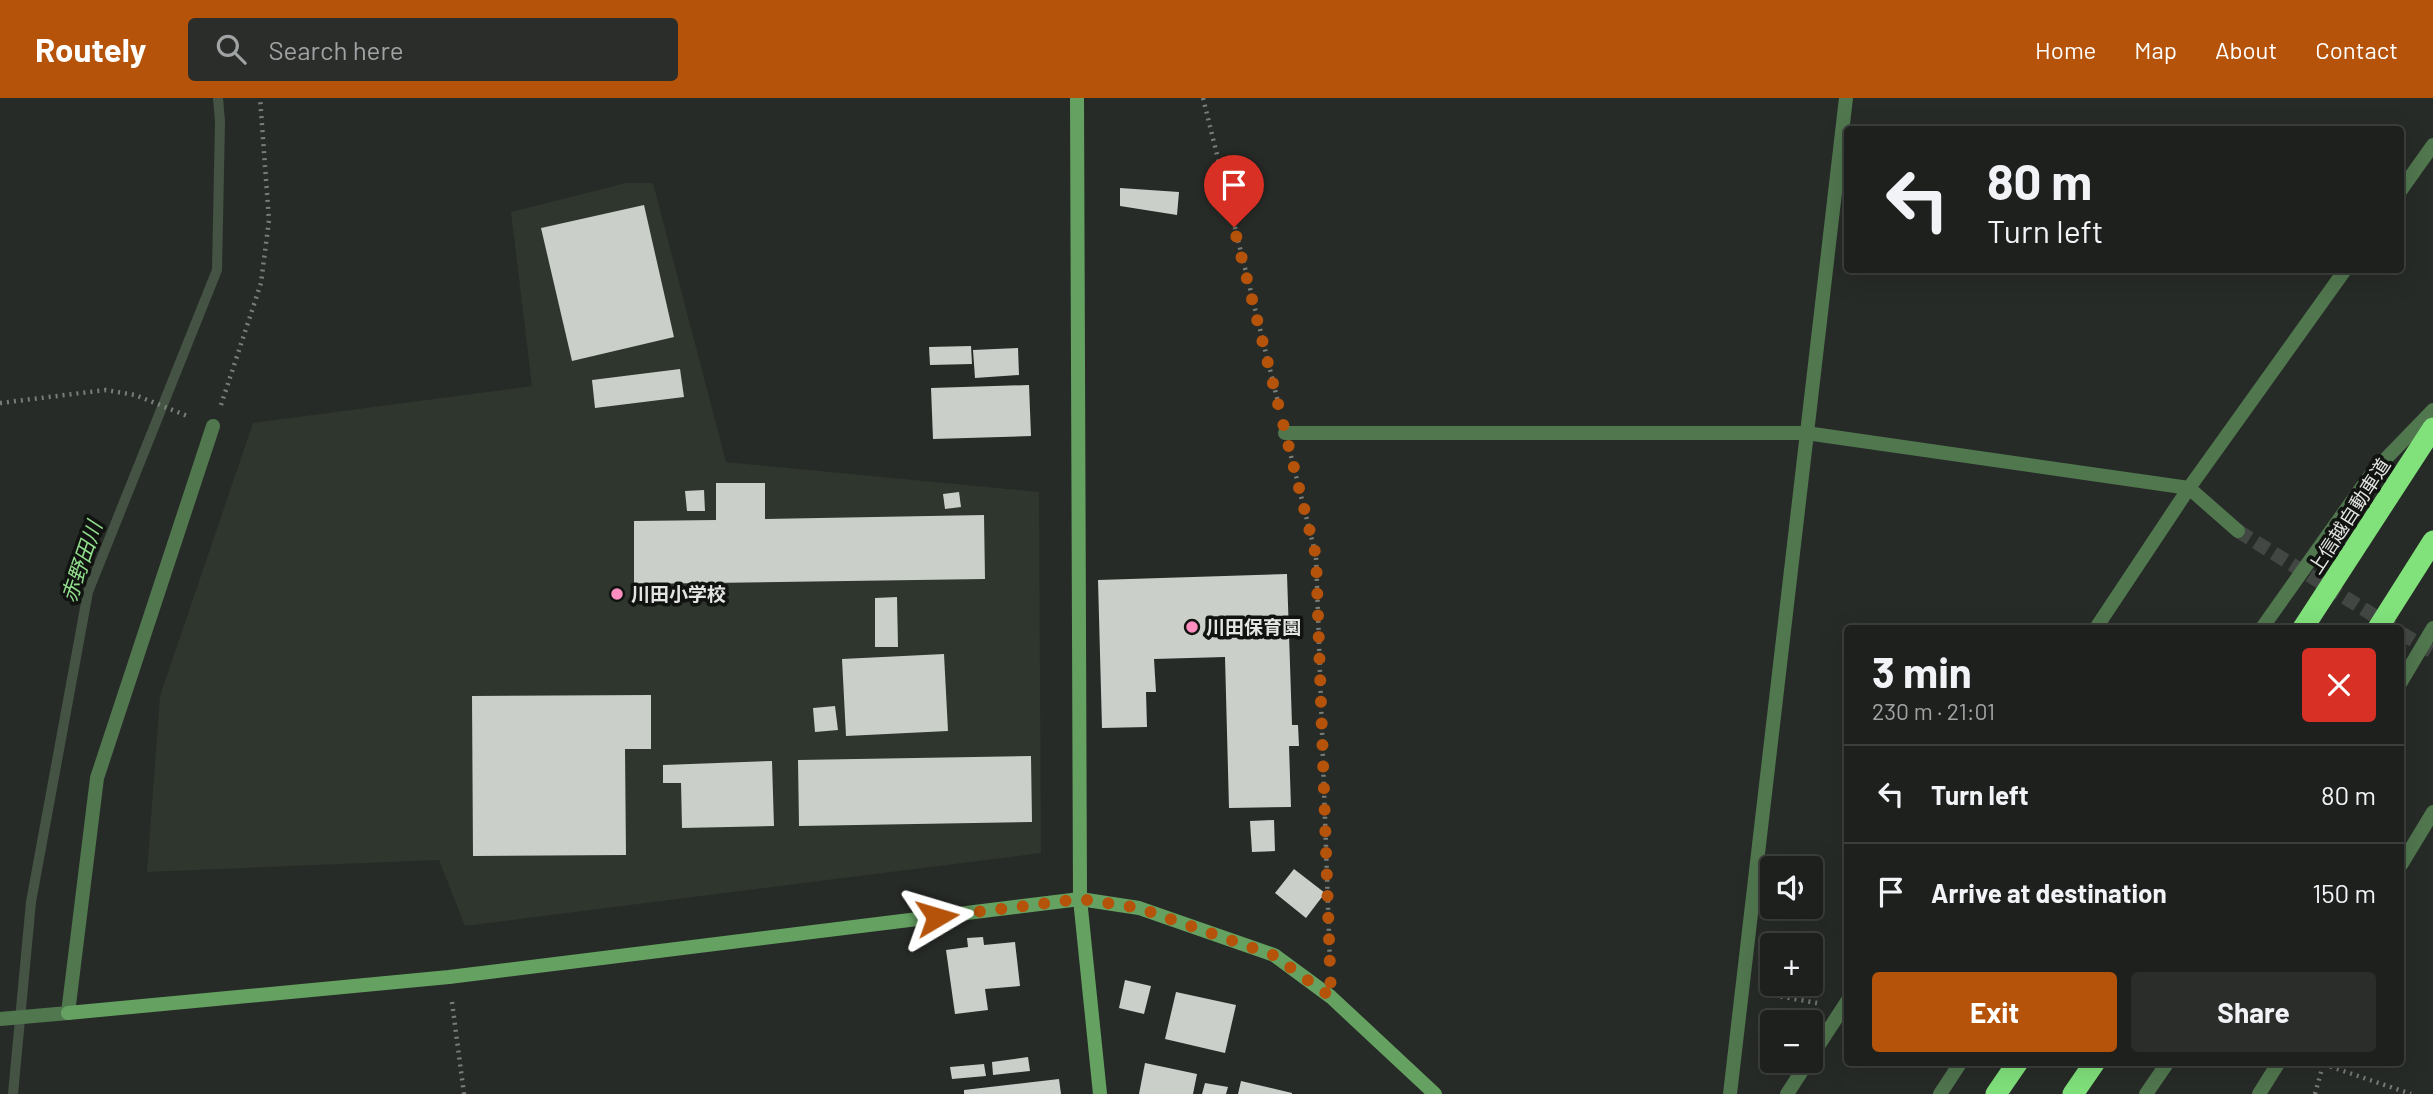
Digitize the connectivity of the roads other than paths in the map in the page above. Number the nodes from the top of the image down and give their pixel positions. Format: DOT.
graph roads {
  1 [pos="1077,98"];
  2 [pos="1846,98"];
  3 [pos="2433,145"];
  4 [pos="2404,186"];
  5 [pos="2342,273"];
  6 [pos="2433,410"];
  7 [pos="213,426"];
  8 [pos="2433,428"];
  9 [pos="1285,433"];
  10 [pos="1806,433"];
  11 [pos="2189,488"];
  12 [pos="2238,531"];
  13 [pos="2433,541"];
  14 [pos="2098,625"];
  15 [pos="2264,625"];
  16 [pos="2306,625"];
  17 [pos="2380,625"];
  18 [pos="2433,628"];
  19 [pos="2404,677"];
  20 [pos="2433,811"];
  21 [pos="2404,860"];
  22 [pos="1080,899"];
  23 [pos="1844,1007"];
  24 [pos="68,1013"];
  25 [pos="0,1019"];
  26 [pos="1823,1039"];
  27 [pos="1958,1066"];
  28 [pos="2015,1066"];
  29 [pos="2092,1066"];
  30 [pos="2165,1066"];
  31 [pos="2276,1066"];
  32 [pos="1801,1073"];
  33 [pos="1100,1094"];
  34 [pos="1435,1094"];
  35 [pos="1730,1094"];
  36 [pos="1787,1094"];
  37 [pos="1940,1094"];
  38 [pos="1996,1094"];
  39 [pos="2073,1094"];
  40 [pos="2146,1094"];
  41 [pos="2259,1094"];
  1 -- 22 [label="street"];
  2 -- 10 [label="street"];
  3 -- 4 [label="street"];
  5 -- 11 [label="street"];
  6 -- 15 [label="street"];
  7 -- 24 [label="street"];
  8 -- 16 [label="highway, 上信越自動車道"];
  9 -- 10 [label="street"];
  10 -- 11 [label="street"];
  10 -- 35 [label="street"];
  11 -- 12 [label="street"];
  11 -- 14 [label="street"];
  13 -- 17 [label="highway"];
  18 -- 19 [label="street"];
  20 -- 21 [label="street"];
  22 -- 24 [label="street"];
  22 -- 33 [label="street"];
  22 -- 34 [label="street"];
  23 -- 26 [label="street"];
  24 -- 25 [label="street"];
  27 -- 37 [label="street"];
  28 -- 38 [label="highway"];
  29 -- 39 [label="highway"];
  30 -- 40 [label="street"];
  31 -- 41 [label="street"];
  32 -- 36 [label="street"];
}
